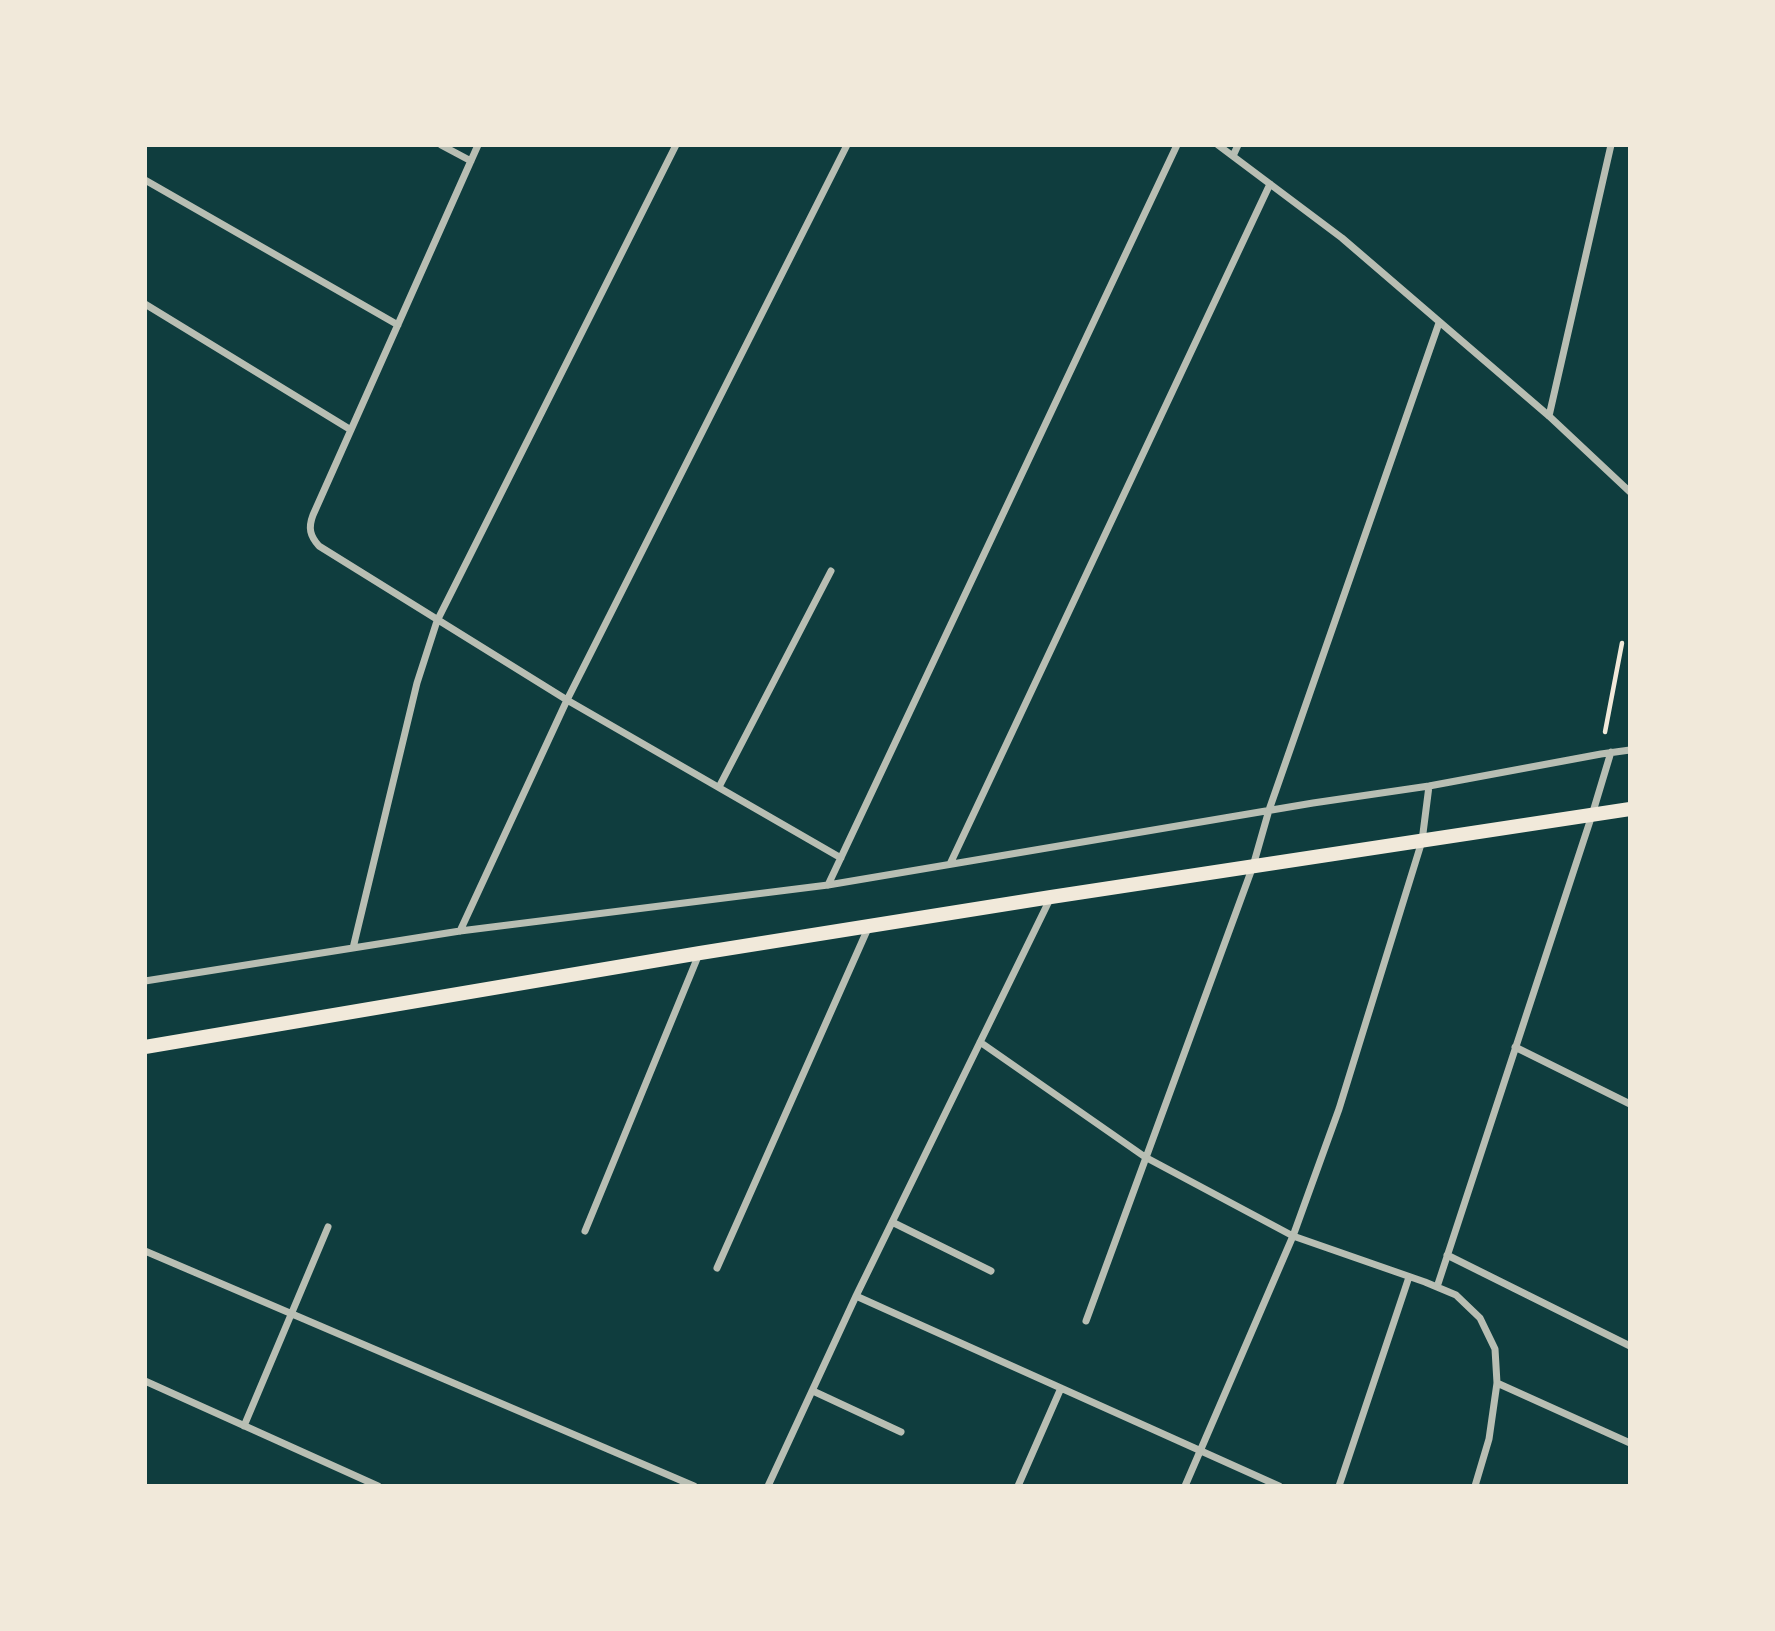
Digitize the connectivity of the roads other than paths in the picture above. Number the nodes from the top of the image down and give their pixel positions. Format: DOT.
graph roads {
  1 [pos="441,145"];
  2 [pos="478,145"];
  3 [pos="676,145"];
  4 [pos="847,145"];
  5 [pos="1177,145"];
  6 [pos="1218,145"];
  7 [pos="1238,145"];
  8 [pos="1611,145"];
  9 [pos="1233,156"];
  10 [pos="471,161"];
  11 [pos="145,180"];
  12 [pos="1270,184"];
  13 [pos="145,304"];
  14 [pos="1439,323"];
  15 [pos="398,325"];
  16 [pos="1549,416"];
  17 [pos="351,430"];
  18 [pos="1630,492"];
  19 [pos="831,571"];
  20 [pos="437,621"];
  21 [pos="567,701"];
  22 [pos="1630,750"];
  23 [pos="1611,752"];
  24 [pos="1429,786"];
  25 [pos="719,787"];
  26 [pos="1630,809"];
  27 [pos="1269,810"];
  28 [pos="1592,815"];
  29 [pos="1422,841"];
  30 [pos="841,858"];
  31 [pos="950,864"];
  32 [pos="1253,866"];
  33 [pos="828,885"];
  34 [pos="1051,897"];
  35 [pos="869,926"];
  36 [pos="460,931"];
  37 [pos="353,948"];
  38 [pos="699,953"];
  39 [pos="145,981"];
  40 [pos="980,1042"];
  41 [pos="145,1047"];
  42 [pos="1516,1047"];
  43 [pos="1630,1104"];
  44 [pos="1145,1157"];
  45 [pos="892,1222"];
  46 [pos="328,1227"];
  47 [pos="585,1231"];
  48 [pos="1293,1236"];
  49 [pos="145,1251"];
  50 [pos="1447,1255"];
  51 [pos="718,1268"];
  52 [pos="991,1271"];
  53 [pos="1409,1277"];
  54 [pos="1437,1287"];
  55 [pos="856,1296"];
  56 [pos="292,1313"];
  57 [pos="1086,1321"];
  58 [pos="1630,1346"];
  59 [pos="145,1381"];
  60 [pos="1497,1383"];
  61 [pos="1061,1388"];
  62 [pos="813,1391"];
  63 [pos="244,1426"];
  64 [pos="901,1432"];
  65 [pos="1630,1443"];
  66 [pos="1201,1451"];
  67 [pos="378,1486"];
  68 [pos="694,1486"];
  69 [pos="768,1486"];
  70 [pos="1018,1486"];
  71 [pos="1185,1486"];
  72 [pos="1279,1486"];
  73 [pos="1339,1486"];
  74 [pos="1475,1486"];
  1 -- 10 [label="street"];
  2 -- 10 [label="street"];
  3 -- 20 [label="street"];
  4 -- 21 [label="street"];
  5 -- 30 [label="street"];
  6 -- 9 [label="street"];
  7 -- 9 [label="street"];
  8 -- 16 [label="street"];
  9 -- 12 [label="street"];
  10 -- 15 [label="street"];
  11 -- 15 [label="street"];
  12 -- 14 [label="street"];
  12 -- 31 [label="street"];
  13 -- 17 [label="street"];
  14 -- 16 [label="street"];
  14 -- 27 [label="street"];
  15 -- 17 [label="street"];
  16 -- 18 [label="street"];
  17 -- 20 [label="street"];
  19 -- 25 [label="street"];
  20 -- 21 [label="street"];
  20 -- 37 [label="street"];
  21 -- 25 [label="street"];
  21 -- 36 [label="street"];
  22 -- 23 [label="street"];
  23 -- 24 [label="street"];
  23 -- 28 [label="street"];
  24 -- 27 [label="street"];
  24 -- 29 [label="street"];
  25 -- 30 [label="street"];
  26 -- 28 [label="main road"];
  27 -- 31 [label="street"];
  27 -- 32 [label="street"];
  28 -- 29 [label="main road"];
  28 -- 42 [label="street"];
  29 -- 32 [label="main road"];
  29 -- 48 [label="street"];
  30 -- 33 [label="street"];
  31 -- 33 [label="street"];
  32 -- 34 [label="main road"];
  32 -- 44 [label="street"];
  33 -- 36 [label="street"];
  34 -- 35 [label="main road"];
  34 -- 40 [label="street"];
  35 -- 38 [label="main road"];
  35 -- 51 [label="street"];
  36 -- 37 [label="street"];
  37 -- 39 [label="street"];
  38 -- 41 [label="main road"];
  38 -- 47 [label="street"];
  40 -- 44 [label="street"];
  40 -- 45 [label="street"];
  42 -- 43 [label="street"];
  42 -- 50 [label="street"];
  44 -- 48 [label="street"];
  44 -- 57 [label="street"];
  45 -- 52 [label="street"];
  45 -- 55 [label="street"];
  46 -- 56 [label="street"];
  48 -- 53 [label="street"];
  48 -- 66 [label="street"];
  49 -- 56 [label="street"];
  50 -- 54 [label="street"];
  50 -- 58 [label="street"];
  53 -- 54 [label="street"];
  53 -- 73 [label="street"];
  54 -- 60 [label="street"];
  55 -- 61 [label="street"];
  55 -- 62 [label="street"];
  56 -- 63 [label="street"];
  56 -- 68 [label="street"];
  59 -- 63 [label="street"];
  60 -- 65 [label="street"];
  60 -- 74 [label="street"];
  61 -- 66 [label="street"];
  61 -- 70 [label="street"];
  62 -- 64 [label="street"];
  62 -- 69 [label="street"];
  63 -- 67 [label="street"];
  66 -- 71 [label="street"];
  66 -- 72 [label="street"];
}
